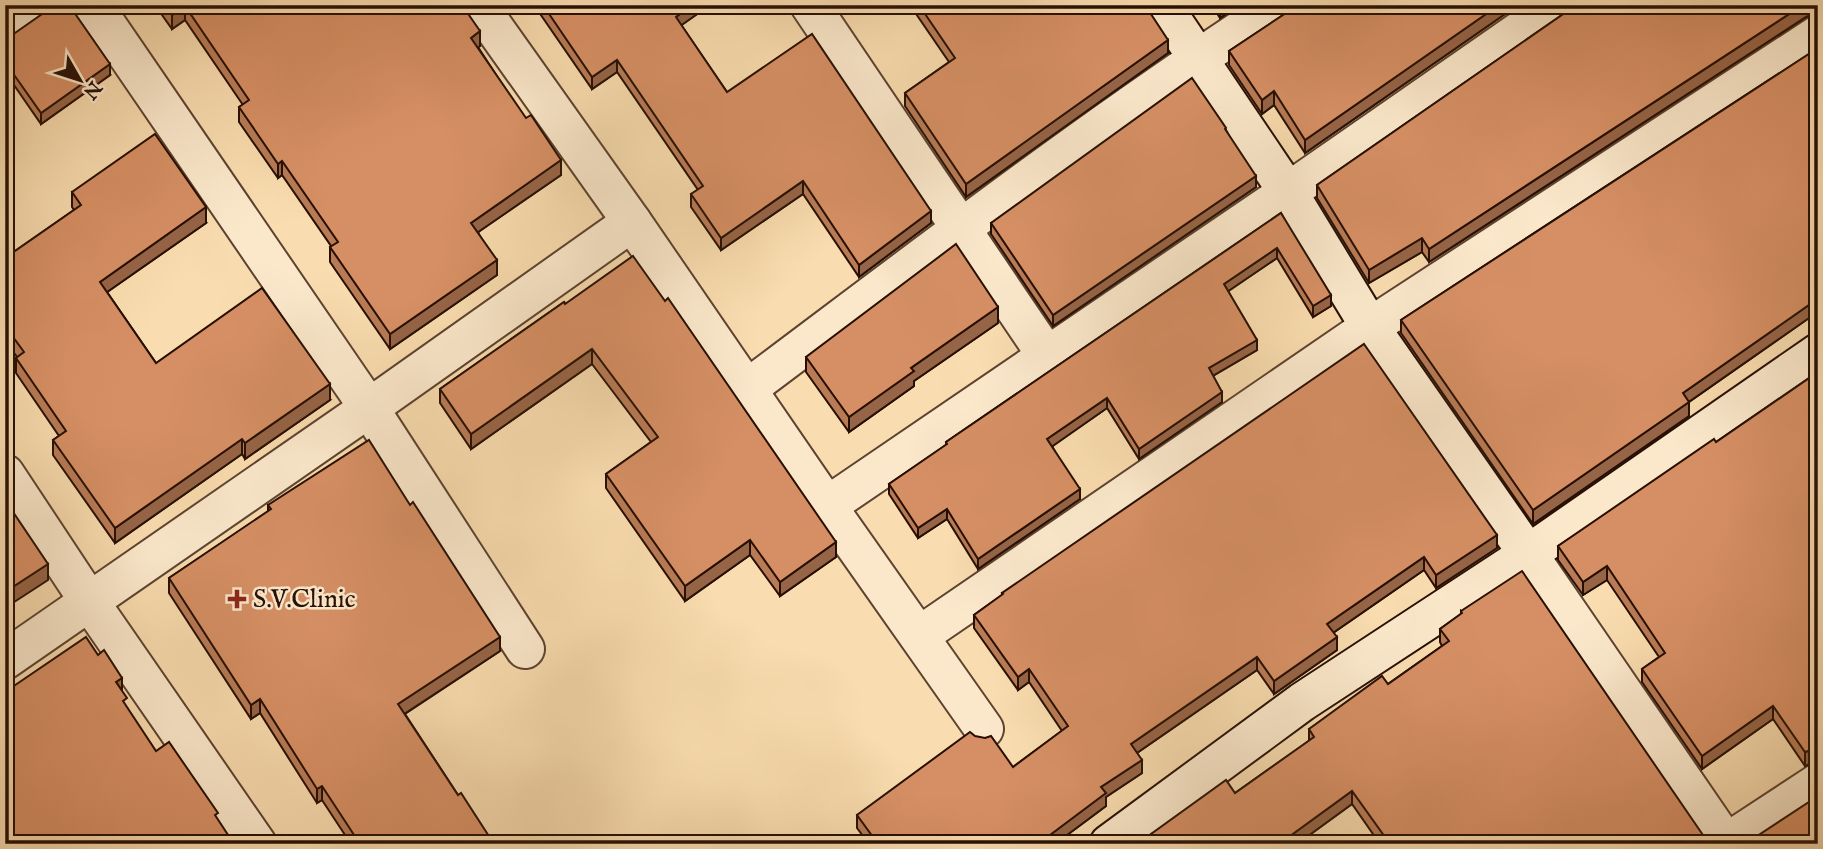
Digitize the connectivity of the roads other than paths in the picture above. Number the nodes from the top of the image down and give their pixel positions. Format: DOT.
graph roads {
  1 [pos="26,5"];
  2 [pos="93,5"];
  3 [pos="478,5"];
  4 [pos="810,5"];
  5 [pos="1162,5"];
  6 [pos="1279,5"];
  7 [pos="1557,5"];
  8 [pos="5,20"];
  9 [pos="1818,35"];
  10 [pos="1198,58"];
  11 [pos="1288,192"];
  12 [pos="632,222"];
  13 [pos="961,229"];
  14 [pos="1370,327"];
  15 [pos="1818,353"];
  16 [pos="1047,356"];
  17 [pos="747,389"];
  18 [pos="369,408"];
  19 [pos="5,474"];
  20 [pos="827,506"];
  21 [pos="1528,554"];
  22 [pos="89,601"];
  23 [pos="919,636"];
  24 [pos="526,649"];
  25 [pos="5,660"];
  26 [pos="984,729"];
  27 [pos="1818,783"];
  28 [pos="1725,843"];
  29 [pos="257,844"];
  30 [pos="1109,844"];
  1 -- 8 [label="street"];
  2 -- 18 [label="street"];
  3 -- 12 [label="street"];
  4 -- 13 [label="street"];
  5 -- 10 [label="street"];
  6 -- 10 [label="street"];
  7 -- 11 [label="street"];
  9 -- 14 [label="street"];
  10 -- 11 [label="street"];
  10 -- 13 [label="street"];
  11 -- 14 [label="street"];
  11 -- 16 [label="street"];
  12 -- 17 [label="street"];
  12 -- 18 [label="street"];
  13 -- 16 [label="street"];
  13 -- 17 [label="street"];
  14 -- 21 [label="street"];
  14 -- 23 [label="street"];
  15 -- 21 [label="street"];
  16 -- 20 [label="street"];
  17 -- 20 [label="street"];
  18 -- 22 [label="street"];
  18 -- 24 [label="street"];
  19 -- 22 [label="street"];
  20 -- 23 [label="street"];
  21 -- 28 [label="street"];
  21 -- 30 [label="street"];
  22 -- 25 [label="street"];
  22 -- 29 [label="street"];
  23 -- 26 [label="street"];
  27 -- 28 [label="street"];
}
